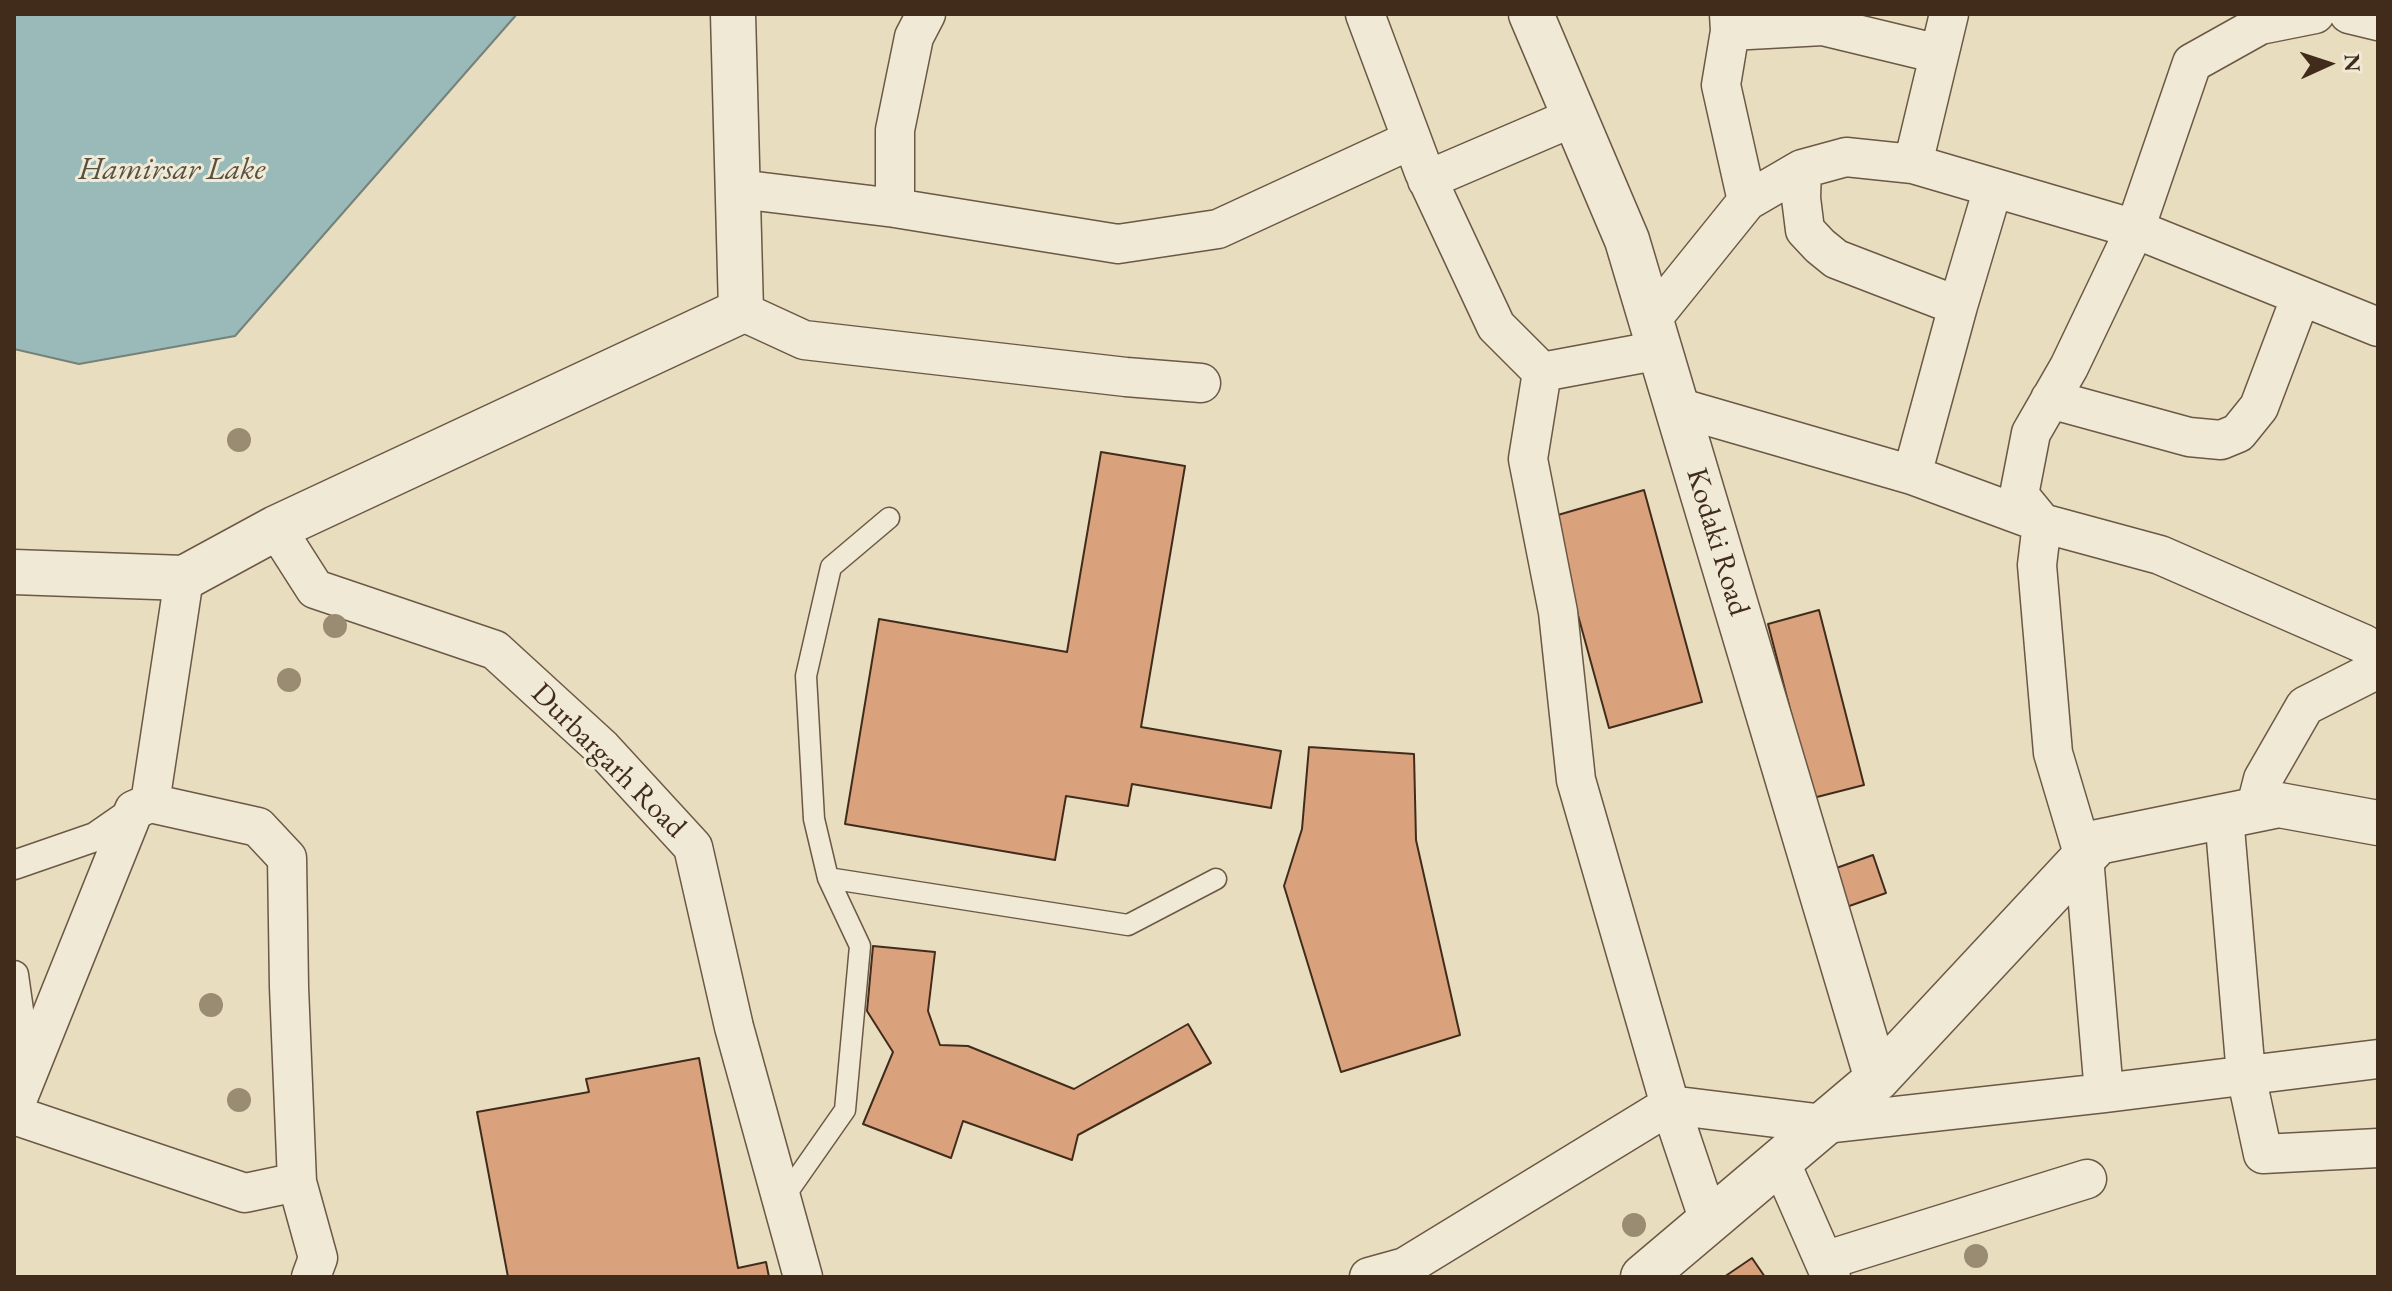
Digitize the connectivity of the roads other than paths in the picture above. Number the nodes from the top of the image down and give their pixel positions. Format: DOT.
graph roads {
  1 [pos="733,14"];
  2 [pos="926,14"];
  3 [pos="1365,14"];
  4 [pos="1531,14"];
  5 [pos="1949,14"];
  6 [pos="2315,14"];
  7 [pos="2349,14"];
  8 [pos="2378,21"];
  9 [pos="1730,22"];
  10 [pos="1939,54"];
  11 [pos="1574,117"];
  12 [pos="1411,140"];
  13 [pos="1913,164"];
  14 [pos="1802,169"];
  15 [pos="1427,180"];
  16 [pos="1993,188"];
  17 [pos="739,189"];
  18 [pos="1747,201"];
  19 [pos="895,208"];
  20 [pos="2135,229"];
  21 [pos="2301,296"];
  22 [pos="1958,306"];
  23 [pos="741,311"];
  24 [pos="2378,327"];
  25 [pos="1655,335"];
  26 [pos="1542,372"];
  27 [pos="1201,383"];
  28 [pos="2050,399"];
  29 [pos="1677,407"];
  30 [pos="1912,475"];
  31 [pos="889,518"];
  32 [pos="2042,523"];
  33 [pos="276,528"];
  34 [pos="14,572"];
  35 [pos="184,578"];
  36 [pos="2373,646"];
  37 [pos="142,807"];
  38 [pos="2240,813"];
  39 [pos="2378,823"];
  40 [pos="2084,857"];
  41 [pos="14,865"];
  42 [pos="828,878"];
  43 [pos="1216,879"];
  44 [pos="14,975"];
  45 [pos="2378,1059"];
  46 [pos="2246,1075"];
  47 [pos="1877,1079"];
  48 [pos="21,1092"];
  49 [pos="2104,1093"];
  50 [pos="1670,1105"];
  51 [pos="14,1115"];
  52 [pos="1824,1124"];
  53 [pos="2378,1148"];
  54 [pos="1780,1161"];
  55 [pos="2087,1179"];
  56 [pos="297,1182"];
  57 [pos="782,1200"];
  58 [pos="1709,1221"];
  59 [pos="1828,1269"];
  60 [pos="311,1277"];
  61 [pos="803,1277"];
  62 [pos="1369,1277"];
  63 [pos="1643,1277"];
  1 -- 17 [label="street"];
  2 -- 19 [label="street"];
  3 -- 12 [label="street"];
  4 -- 11 [label="street, Kodaki Road"];
  5 -- 10 [label="street"];
  6 -- 20 [label="street"];
  7 -- 8 [label="street"];
  9 -- 10 [label="street"];
  9 -- 18 [label="street"];
  10 -- 13 [label="street"];
  11 -- 15 [label="street"];
  11 -- 25 [label="street, Kodaki Road"];
  12 -- 15 [label="street"];
  12 -- 19 [label="street"];
  13 -- 14 [label="street"];
  13 -- 16 [label="street"];
  14 -- 18 [label="street"];
  14 -- 22 [label="street"];
  15 -- 26 [label="street"];
  16 -- 20 [label="street"];
  16 -- 22 [label="street"];
  17 -- 19 [label="street"];
  17 -- 23 [label="street"];
  18 -- 25 [label="street"];
  20 -- 21 [label="street"];
  20 -- 28 [label="street"];
  21 -- 24 [label="street"];
  21 -- 28 [label="street"];
  22 -- 30 [label="street"];
  23 -- 27 [label="street"];
  23 -- 33 [label="street"];
  25 -- 26 [label="street"];
  25 -- 29 [label="street, Kodaki Road"];
  26 -- 50 [label="street"];
  28 -- 32 [label="street"];
  29 -- 30 [label="street"];
  29 -- 47 [label="street, Kodaki Road"];
  30 -- 32 [label="street"];
  31 -- 42 [label="lane"];
  32 -- 36 [label="street"];
  32 -- 40 [label="street"];
  33 -- 35 [label="street"];
  33 -- 57 [label="street, Durbargarh Road"];
  34 -- 35 [label="street"];
  35 -- 37 [label="street"];
  36 -- 38 [label="street"];
  37 -- 41 [label="street"];
  37 -- 48 [label="street"];
  37 -- 56 [label="street"];
  38 -- 39 [label="street"];
  38 -- 40 [label="street"];
  38 -- 46 [label="street"];
  40 -- 47 [label="street"];
  40 -- 49 [label="street"];
  42 -- 43 [label="lane"];
  42 -- 57 [label="lane"];
  44 -- 48 [label="street"];
  45 -- 46 [label="street"];
  46 -- 49 [label="street"];
  46 -- 53 [label="street"];
  47 -- 52 [label="street"];
  49 -- 52 [label="street"];
  50 -- 52 [label="street"];
  50 -- 58 [label="street"];
  50 -- 62 [label="street"];
  51 -- 56 [label="street"];
  52 -- 54 [label="street"];
  54 -- 58 [label="street"];
  54 -- 59 [label="street"];
  55 -- 59 [label="street"];
  56 -- 60 [label="street"];
  57 -- 61 [label="street, Durbargarh Road"];
  58 -- 63 [label="street"];
}
